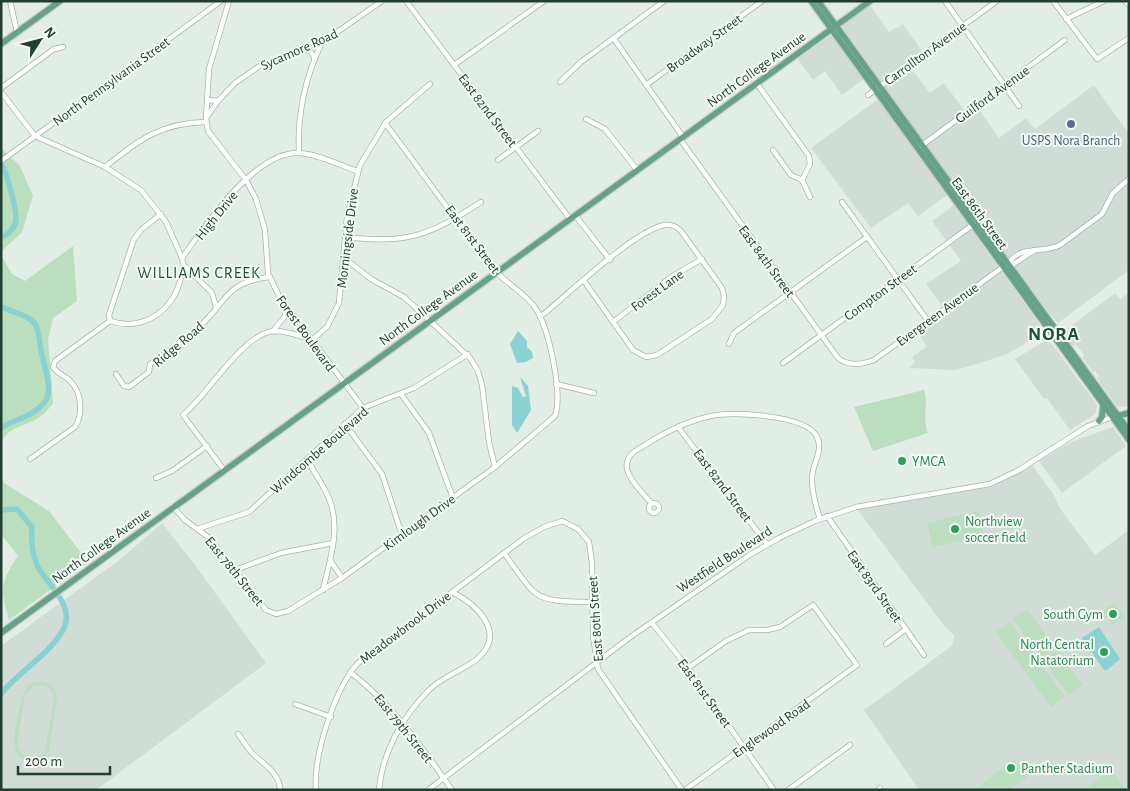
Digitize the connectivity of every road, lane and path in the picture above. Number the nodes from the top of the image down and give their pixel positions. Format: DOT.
graph roads {
  1 [pos="10,1"];
  2 [pos="60,1"];
  3 [pos="221,1"];
  4 [pos="229,1"];
  5 [pos="382,1"];
  6 [pos="406,1"];
  7 [pos="544,1"];
  8 [pos="664,1"];
  9 [pos="762,1"];
  10 [pos="812,1"];
  11 [pos="818,1"];
  12 [pos="870,1"];
  13 [pos="945,1"];
  14 [pos="997,1"];
  15 [pos="1053,1"];
  16 [pos="1104,1"];
  17 [pos="1125,1"];
  18 [pos="1129,5"];
  19 [pos="1066,19"];
  20 [pos="963,26"];
  21 [pos="834,27"];
  22 [pos="17,32"];
  23 [pos="1129,38"];
  24 [pos="614,39"];
  25 [pos="323,40"];
  26 [pos="1066,40"];
  27 [pos="1,44"];
  28 [pos="63,47"];
  29 [pos="304,48"];
  30 [pos="315,59"];
  31 [pos="454,65"];
  32 [pos="560,82"];
  33 [pos="430,84"];
  34 [pos="757,84"];
  35 [pos="646,85"];
  36 [pos="1004,85"];
  37 [pos="878,88"];
  38 [pos="1,90"];
  39 [pos="868,95"];
  40 [pos="207,100"];
  41 [pos="218,101"];
  42 [pos="1019,106"];
  43 [pos="586,119"];
  44 [pos="206,120"];
  45 [pos="385,124"];
  46 [pos="538,130"];
  47 [pos="35,136"];
  48 [pos="682,138"];
  49 [pos="920,146"];
  50 [pos="516,147"];
  51 [pos="773,150"];
  52 [pos="299,153"];
  53 [pos="498,160"];
  54 [pos="2,161"];
  55 [pos="105,167"];
  56 [pos="637,170"];
  57 [pos="357,171"];
  58 [pos="1129,179"];
  59 [pos="246,180"];
  60 [pos="802,180"];
  61 [pos="810,197"];
  62 [pos="481,202"];
  63 [pos="842,202"];
  64 [pos="161,214"];
  65 [pos="456,217"];
  66 [pos="572,217"];
  67 [pos="975,223"];
  68 [pos="345,237"];
  69 [pos="867,237"];
  70 [pos="343,257"];
  71 [pos="182,258"];
  72 [pos="702,259"];
  73 [pos="610,260"];
  74 [pos="184,265"];
  75 [pos="1006,266"];
  76 [pos="496,272"];
  77 [pos="269,277"];
  78 [pos="897,279"];
  79 [pos="584,282"];
  80 [pos="212,293"];
  81 [pos="790,293"];
  82 [pos="225,294"];
  83 [pos="216,307"];
  84 [pos="286,307"];
  85 [pos="540,317"];
  86 [pos="110,321"];
  87 [pos="430,321"];
  88 [pos="928,321"];
  89 [pos="613,322"];
  90 [pos="273,331"];
  91 [pos="821,334"];
  92 [pos="312,340"];
  93 [pos="729,344"];
  94 [pos="468,354"];
  95 [pos="783,363"];
  96 [pos="866,363"];
  97 [pos="116,374"];
  98 [pos="343,384"];
  99 [pos="556,384"];
  100 [pos="594,392"];
  101 [pos="401,394"];
  102 [pos="1103,404"];
  103 [pos="363,408"];
  104 [pos="1129,413"];
  105 [pos="555,416"];
  106 [pos="1115,416"];
  107 [pos="1099,421"];
  108 [pos="345,424"];
  109 [pos="678,427"];
  110 [pos="1127,428"];
  111 [pos="1129,440"];
  112 [pos="206,446"];
  113 [pos="30,459"];
  114 [pos="307,459"];
  115 [pos="495,467"];
  116 [pos="224,470"];
  117 [pos="156,478"];
  118 [pos="452,498"];
  119 [pos="652,504"];
  120 [pos="173,507"];
  121 [pos="827,516"];
  122 [pos="820,519"];
  123 [pos="567,522"];
  124 [pos="197,529"];
  125 [pos="402,535"];
  126 [pos="332,543"];
  127 [pos="767,544"];
  128 [pos="504,553"];
  129 [pos="330,560"];
  130 [pos="235,570"];
  131 [pos="342,578"];
  132 [pos="323,590"];
  133 [pos="452,592"];
  134 [pos="593,602"];
  135 [pos="275,614"];
  136 [pos="652,623"];
  137 [pos="906,629"];
  138 [pos="1,633"];
  139 [pos="886,644"];
  140 [pos="924,654"];
  141 [pos="596,663"];
  142 [pos="688,668"];
  143 [pos="350,672"];
  144 [pos="295,704"];
  145 [pos="331,717"];
  146 [pos="402,722"];
  147 [pos="238,734"];
  148 [pos="850,745"];
  149 [pos="744,747"];
  150 [pos="444,778"];
  151 [pos="280,790"];
  152 [pos="316,790"];
  153 [pos="379,790"];
  154 [pos="428,790"];
  155 [pos="452,790"];
  156 [pos="684,790"];
  157 [pos="774,790"];
  158 [pos="788,790"];
  1 -- 22 [label="street"];
  2 -- 22 [label="main road"];
  3 -- 47 [label="street, North Pennsylvania Street"];
  4 -- 40 [label="street, Forest Boulevard"];
  5 -- 25 [label="street, Sycamore Road"];
  6 -- 31 [label="street, East 82nd Street"];
  7 -- 31 [label="street"];
  8 -- 24 [label="street"];
  9 -- 35 [label="street, Broadway Street"];
  10 -- 21 [label="main road, East 86th Street"];
  11 -- 21 [label="main road, East 86th Street"];
  12 -- 21 [label="main road, North College Avenue"];
  13 -- 20 [label="street"];
  14 -- 20 [label="street, Carrollton Avenue"];
  15 -- 19 [label="street"];
  16 -- 19 [label="street"];
  17 -- 18 [label="street"];
  19 -- 23 [label="street"];
  20 -- 36 [label="street"];
  20 -- 37 [label="street, Carrollton Avenue"];
  21 -- 34 [label="main road, North College Avenue"];
  21 -- 37 [label="main road, East 86th Street"];
  22 -- 27 [label="main road"];
  24 -- 32 [label="street"];
  24 -- 35 [label="street, East 84th Street"];
  25 -- 29 [label="street, Sycamore Road"];
  25 -- 30 [label="street"];
  26 -- 36 [label="street, Guilford Avenue"];
  28 -- 38 [label="street"];
  29 -- 30 [label="street"];
  29 -- 41 [label="street, Sycamore Road"];
  30 -- 52 [label="street"];
  31 -- 50 [label="street, East 82nd Street"];
  33 -- 45 [label="street, Morningside Drive"];
  34 -- 48 [label="main road, North College Avenue"];
  34 -- 60 [label="street"];
  35 -- 48 [label="street, East 84th Street"];
  36 -- 42 [label="street"];
  36 -- 49 [label="street, Guilford Avenue"];
  37 -- 39 [label="street, Carrollton Avenue"];
  37 -- 49 [label="main road, East 86th Street"];
  38 -- 47 [label="street"];
  40 -- 41 [label="street"];
  40 -- 44 [label="street, Forest Boulevard"];
  41 -- 44 [label="street, Sycamore Road"];
  43 -- 56 [label="street"];
  44 -- 55 [label="street"];
  44 -- 59 [label="street, Forest Boulevard"];
  45 -- 57 [label="street, Morningside Drive"];
  45 -- 65 [label="street, East 81st Street"];
  46 -- 50 [label="street"];
  47 -- 54 [label="street, North Pennsylvania Street"];
  47 -- 55 [label="street"];
  48 -- 56 [label="main road, North College Avenue"];
  48 -- 81 [label="street, East 84th Street"];
  49 -- 67 [label="main road, East 86th Street"];
  50 -- 53 [label="street"];
  50 -- 66 [label="street, East 82nd Street"];
  51 -- 60 [label="street"];
  52 -- 57 [label="street, High Drive"];
  52 -- 59 [label="street, High Drive"];
  55 -- 64 [label="street"];
  56 -- 66 [label="main road, North College Avenue"];
  57 -- 68 [label="street, Morningside Drive"];
  58 -- 75 [label="street, Evergreen Avenue"];
  59 -- 71 [label="street, High Drive"];
  59 -- 77 [label="street, Forest Boulevard"];
  60 -- 61 [label="street"];
  62 -- 65 [label="street"];
  63 -- 69 [label="street"];
  64 -- 71 [label="street"];
  64 -- 86 [label="street"];
  65 -- 68 [label="street"];
  65 -- 76 [label="street, East 81st Street"];
  66 -- 73 [label="street, East 82nd Street"];
  66 -- 76 [label="main road, North College Avenue"];
  67 -- 75 [label="main road, East 86th Street"];
  67 -- 78 [label="street, Compton Street"];
  68 -- 70 [label="street, Morningside Drive"];
  69 -- 78 [label="street"];
  69 -- 81 [label="street"];
  70 -- 87 [label="street"];
  70 -- 92 [label="street, Morningside Drive"];
  71 -- 74 [label="street"];
  72 -- 73 [label="street"];
  72 -- 89 [label="street, Forest Lane"];
  72 -- 89 [label="street"];
  73 -- 79 [label="street"];
  74 -- 80 [label="street"];
  74 -- 86 [label="street"];
  75 -- 88 [label="street, Evergreen Avenue"];
  75 -- 102 [label="main road, East 86th Street"];
  75 -- 106 [label="main road, East 86th Street"];
  76 -- 85 [label="street, East 81st Street"];
  76 -- 87 [label="main road, North College Avenue"];
  77 -- 82 [label="street, Ridge Road"];
  77 -- 84 [label="street, Forest Boulevard"];
  78 -- 88 [label="street"];
  78 -- 91 [label="street, Compton Street"];
  79 -- 85 [label="street"];
  79 -- 89 [label="street"];
  80 -- 82 [label="street"];
  80 -- 83 [label="street"];
  81 -- 91 [label="street, East 84th Street"];
  81 -- 93 [label="street"];
  82 -- 83 [label="street, Ridge Road"];
  83 -- 97 [label="street, Ridge Road"];
  84 -- 90 [label="street"];
  84 -- 92 [label="street, Forest Boulevard"];
  85 -- 99 [label="street, East 81st Street"];
  86 -- 113 [label="street"];
  87 -- 94 [label="street"];
  87 -- 98 [label="main road, North College Avenue"];
  88 -- 96 [label="street, Evergreen Avenue"];
  90 -- 92 [label="street"];
  90 -- 112 [label="street"];
  91 -- 95 [label="street, Compton Street"];
  91 -- 96 [label="street, East 84th Street"];
  92 -- 98 [label="street, Forest Boulevard"];
  94 -- 101 [label="street, Windcombe Boulevard"];
  94 -- 115 [label="street"];
  98 -- 103 [label="street, Forest Boulevard"];
  98 -- 116 [label="main road, North College Avenue"];
  99 -- 100 [label="street"];
  99 -- 105 [label="street, East 81st Street"];
  101 -- 103 [label="street, Windcombe Boulevard"];
  101 -- 118 [label="street"];
  102 -- 106 [label="main road, East 86th Street"];
  102 -- 107 [label="main road"];
  103 -- 108 [label="street, Windcombe Boulevard"];
  104 -- 106 [label="main road, Westfield Boulevard"];
  104 -- 110 [label="main road"];
  105 -- 115 [label="street, Kimlough Drive"];
  106 -- 107 [label="street, Westfield Boulevard"];
  106 -- 110 [label="main road, East 86th Street"];
  106 -- 111 [label="main road, East 86th Street"];
  107 -- 121 [label="street, Westfield Boulevard"];
  108 -- 114 [label="street, Windcombe Boulevard"];
  108 -- 125 [label="street"];
  109 -- 119 [label="street"];
  109 -- 122 [label="street"];
  109 -- 127 [label="street, East 82nd Street"];
  112 -- 116 [label="street"];
  112 -- 117 [label="street"];
  114 -- 124 [label="street, Windcombe Boulevard"];
  114 -- 126 [label="street"];
  115 -- 118 [label="street, Kimlough Drive"];
  116 -- 120 [label="main road, North College Avenue"];
  118 -- 125 [label="street, Kimlough Drive"];
  120 -- 124 [label="street, East 78th Street"];
  120 -- 138 [label="main road, North College Avenue"];
  121 -- 122 [label="street, Westfield Boulevard"];
  121 -- 137 [label="street, East 83rd Street"];
  122 -- 127 [label="street, Westfield Boulevard"];
  123 -- 128 [label="street, Meadowbrook Drive"];
  123 -- 134 [label="street, East 80th Street"];
  124 -- 130 [label="street, East 78th Street"];
  125 -- 131 [label="street, Kimlough Drive"];
  126 -- 129 [label="street"];
  126 -- 130 [label="street"];
  127 -- 136 [label="street, Westfield Boulevard"];
  128 -- 133 [label="street, Meadowbrook Drive"];
  128 -- 134 [label="street"];
  129 -- 131 [label="street"];
  129 -- 132 [label="street"];
  130 -- 135 [label="street, East 78th Street"];
  131 -- 132 [label="street, Kimlough Drive"];
  132 -- 135 [label="street, Kimlough Drive"];
  133 -- 143 [label="street, Meadowbrook Drive"];
  133 -- 146 [label="street"];
  134 -- 141 [label="street, East 80th Street"];
  136 -- 141 [label="street, Westfield Boulevard"];
  136 -- 142 [label="street, East 81st Street"];
  137 -- 139 [label="street"];
  137 -- 140 [label="street, East 83rd Street"];
  141 -- 150 [label="street, Westfield Boulevard"];
  141 -- 156 [label="street, East 80th Street"];
  142 -- 149 [label="street, East 81st Street"];
  142 -- 149 [label="street, Englewood Road"];
  143 -- 145 [label="street, Meadowbrook Drive"];
  143 -- 146 [label="street, East 79th Street"];
  144 -- 145 [label="street"];
  145 -- 152 [label="street, Meadowbrook Drive"];
  146 -- 150 [label="street, East 79th Street"];
  146 -- 153 [label="street"];
  147 -- 151 [label="street"];
  148 -- 158 [label="street"];
  149 -- 156 [label="street, Englewood Road"];
  149 -- 157 [label="street, East 81st Street"];
  150 -- 154 [label="street, Westfield Boulevard"];
  150 -- 155 [label="street, East 79th Street"];
}
